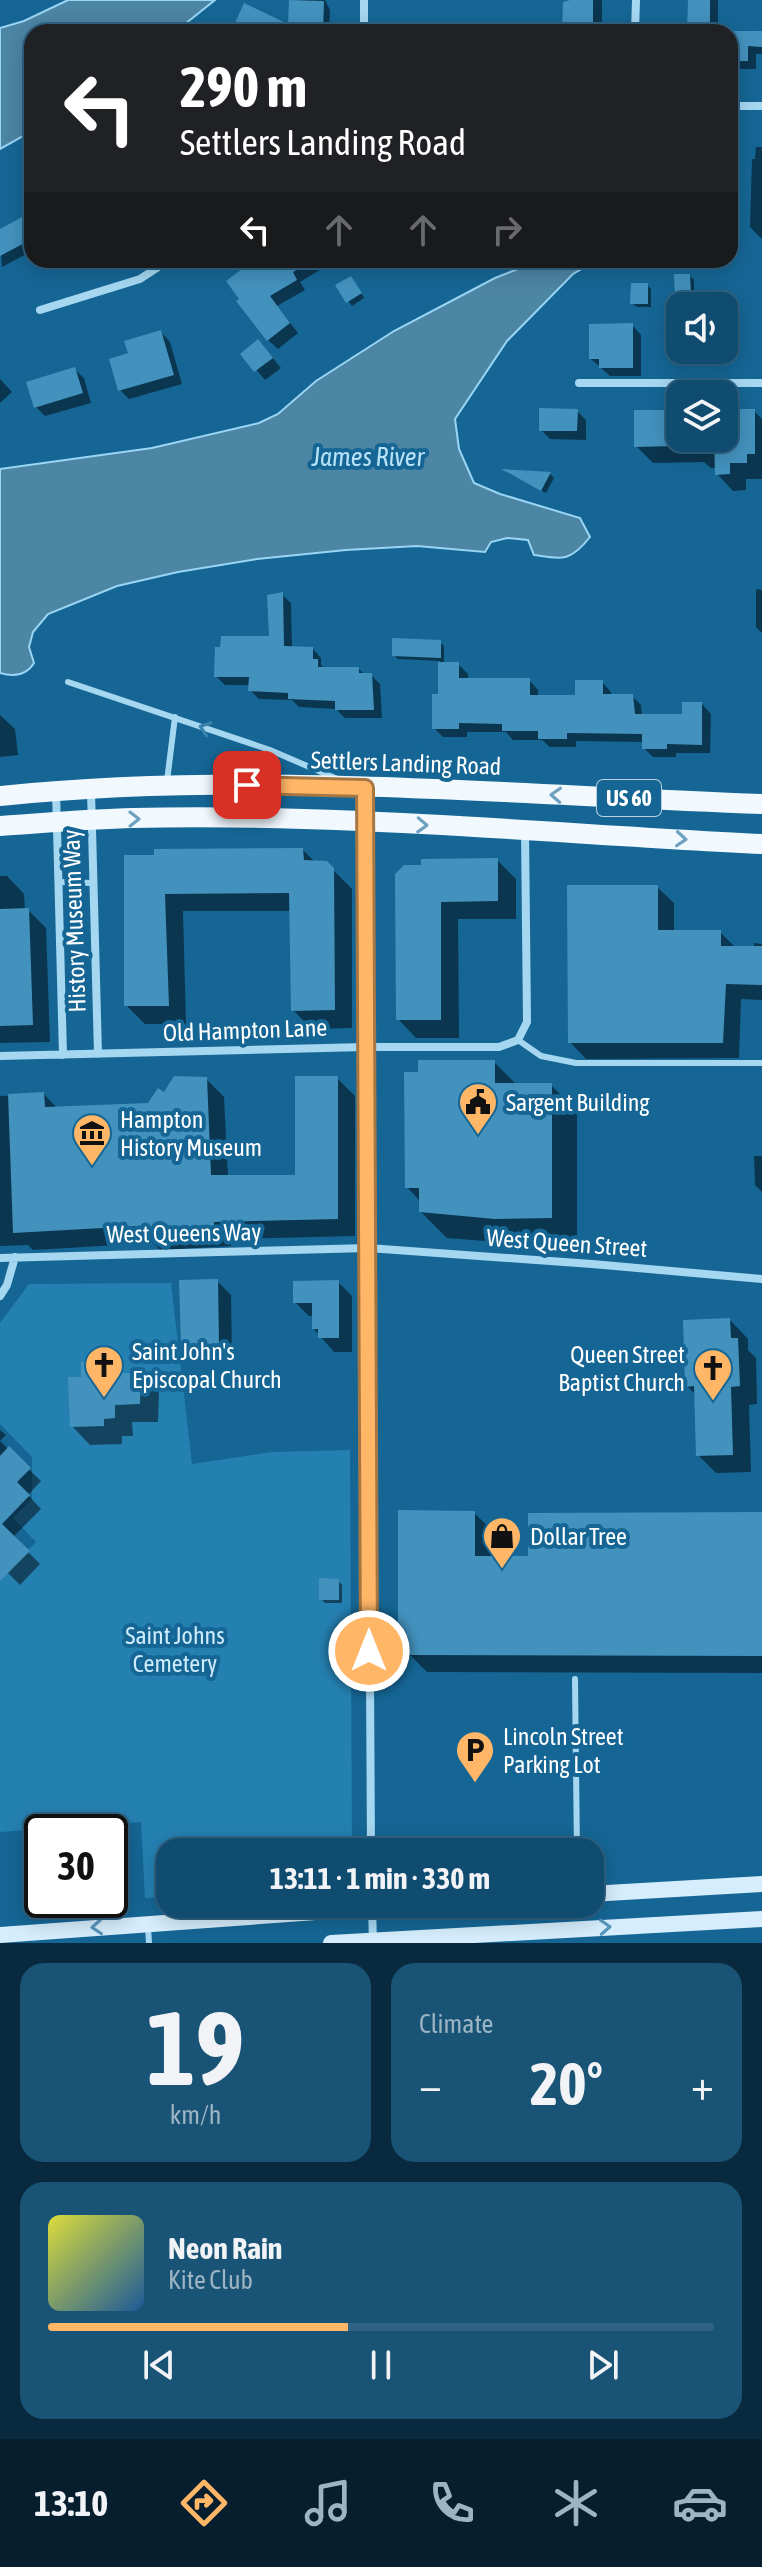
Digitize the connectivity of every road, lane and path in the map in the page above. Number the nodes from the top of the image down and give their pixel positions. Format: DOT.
graph roads {
  1 [pos="364,0"];
  2 [pos="636,0"];
  3 [pos="364,24"];
  4 [pos="635,24"];
  5 [pos="738,106"];
  6 [pos="762,106"];
  7 [pos="157,268"];
  8 [pos="40,310"];
  9 [pos="579,383"];
  10 [pos="762,383"];
  11 [pos="68,682"];
  12 [pos="175,717"];
  13 [pos="166,784"];
  14 [pos="360,787"];
  15 [pos="91,788"];
  16 [pos="56,790"];
  17 [pos="0,796"];
  18 [pos="762,804"];
  19 [pos="92,820"];
  20 [pos="57,823"];
  21 [pos="364,823"];
  22 [pos="0,826"];
  23 [pos="525,829"];
  24 [pos="762,844"];
  25 [pos="58,882"];
  26 [pos="93,883"];
  27 [pos="518,1040"];
  28 [pos="365,1047"];
  29 [pos="98,1054"];
  30 [pos="63,1055"];
  31 [pos="0,1056"];
  32 [pos="762,1063"];
  33 [pos="368,1248"];
  34 [pos="15,1257"];
  35 [pos="0,1258"];
  36 [pos="762,1279"];
  37 [pos="0,1296"];
  38 [pos="575,1679"];
  39 [pos="371,1838"];
  40 [pos="577,1838"];
  41 [pos="762,1884"];
  42 [pos="604,1893"];
  43 [pos="223,1918"];
  44 [pos="372,1918"];
  45 [pos="762,1919"];
  46 [pos="148,1924"];
  47 [pos="0,1935"];
  48 [pos="373,1941"];
  49 [pos="149,1943"];
  50 [pos="331,1943"];
  1 -- 3 [label="street"];
  2 -- 4 [label="street"];
  5 -- 6 [label="street"];
  7 -- 8 [label="street"];
  9 -- 10 [label="street"];
  11 -- 12 [label="lane"];
  12 -- 13 [label="lane"];
  14 -- 12 [label="lane, one-way"];
  13 -- 14 [label="main road, Settlers Landing Road / US 60"];
  13 -- 15 [label="main road, Settlers Landing Road / US 60"];
  18 -- 14 [label="main road, Settlers Landing Road / US 60, one-way"];
  14 -- 21 [label="street"];
  15 -- 16 [label="main road, Settlers Landing Road / US 60"];
  15 -- 19 [label="street, History Museum Way"];
  16 -- 17 [label="main road, Settlers Landing Road / US 60"];
  16 -- 20 [label="street, History Museum Way"];
  19 -- 20 [label="main road, US 60"];
  19 -- 21 [label="main road, US 60, one-way"];
  19 -- 26 [label="street, History Museum Way"];
  20 -- 22 [label="main road, US 60"];
  20 -- 25 [label="street, History Museum Way"];
  21 -- 23 [label="main road, US 60, one-way"];
  21 -- 28 [label="street"];
  23 -- 24 [label="main road, US 60, one-way"];
  23 -- 27 [label="street"];
  25 -- 26 [label="lane"];
  25 -- 30 [label="street, History Museum Way"];
  26 -- 29 [label="street, History Museum Way"];
  27 -- 28 [label="street, Old Hampton Lane"];
  27 -- 32 [label="lane"];
  28 -- 29 [label="street, Old Hampton Lane"];
  28 -- 33 [label="street"];
  29 -- 30 [label="street, Old Hampton Lane"];
  30 -- 31 [label="street, Old Hampton Lane"];
  33 -- 34 [label="street, West Queens Way"];
  33 -- 36 [label="street, West Queen Street"];
  33 -- 39 [label="street"];
  34 -- 35 [label="street, West Queens Way"];
  34 -- 37 [label="street"];
  38 -- 40 [label="lane"];
  41 -- 42 [label="street"];
  43 -- 46 [label="street"];
  44 -- 48 [label="street"];
  48 -- 45 [label="street, one-way"];
  46 -- 47 [label="street, one-way"];
  46 -- 49 [label="lane"];
  48 -- 50 [label="street"];
}
